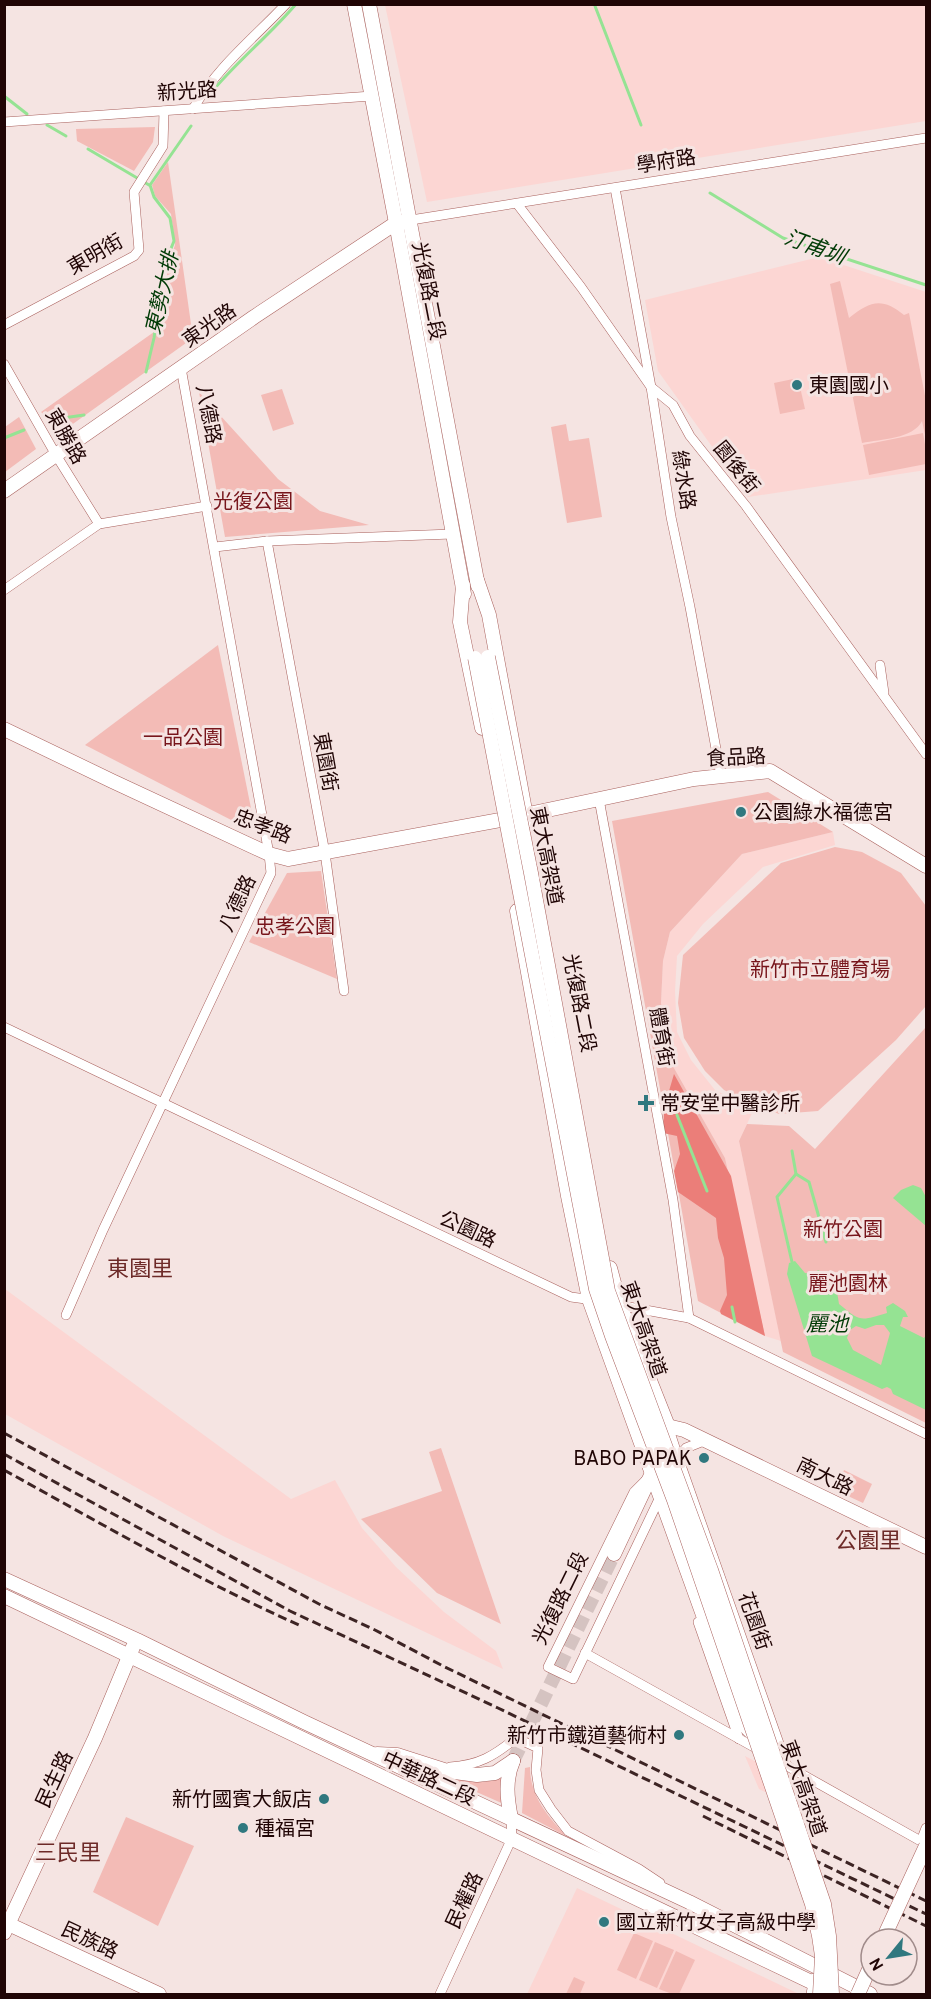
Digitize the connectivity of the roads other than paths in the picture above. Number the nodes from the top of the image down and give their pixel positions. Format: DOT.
graph roads {
  1 [pos="286,4"];
  2 [pos="354,4"];
  3 [pos="369,4"];
  4 [pos="372,96"];
  5 [pos="194,109"];
  6 [pos="164,111"];
  7 [pos="4,122"];
  8 [pos="927,138"];
  9 [pos="615,188"];
  10 [pos="518,205"];
  11 [pos="411,220"];
  12 [pos="396,223"];
  13 [pos="4,326"];
  14 [pos="4,364"];
  15 [pos="181,368"];
  16 [pos="651,387"];
  17 [pos="56,455"];
  18 [pos="4,490"];
  19 [pos="207,506"];
  20 [pos="99,524"];
  21 [pos="452,534"];
  22 [pos="267,541"];
  23 [pos="215,547"];
  24 [pos="477,580"];
  25 [pos="463,585"];
  26 [pos="4,590"];
  27 [pos="482,657"];
  28 [pos="880,665"];
  29 [pos="884,695"];
  30 [pos="4,729"];
  31 [pos="927,754"];
  32 [pos="721,776"];
  33 [pos="599,799"];
  34 [pos="526,814"];
  35 [pos="500,820"];
  36 [pos="325,853"];
  37 [pos="269,854"];
  38 [pos="927,866"];
  39 [pos="344,991"];
  40 [pos="4,1027"];
  41 [pos="163,1104"];
  42 [pos="590,1193"];
  43 [pos="589,1299"];
  44 [pos="620,1305"];
  45 [pos="66,1316"];
  46 [pos="689,1318"];
  47 [pos="630,1413"];
  48 [pos="668,1426"];
  49 [pos="927,1434"];
  50 [pos="706,1440"];
  51 [pos="678,1457"];
  52 [pos="652,1475"];
  53 [pos="689,1488"];
  54 [pos="660,1496"];
  55 [pos="927,1547"];
  56 [pos="614,1554"];
  57 [pos="4,1579"];
  58 [pos="4,1596"];
  59 [pos="137,1640"];
  60 [pos="585,1653"];
  61 [pos="129,1654"];
  62 [pos="755,1736"];
  63 [pos="739,1739"];
  64 [pos="371,1754"];
  65 [pos="787,1766"];
  66 [pos="438,1768"];
  67 [pos="511,1818"];
  68 [pos="927,1828"];
  69 [pos="512,1838"];
  70 [pos="925,1843"];
  71 [pos="689,1902"];
  72 [pos="6,1926"];
  73 [pos="888,1927"];
  74 [pos="813,1967"];
  75 [pos="814,1991"];
  76 [pos="864,1994"];
  77 [pos="159,1995"];
  78 [pos="440,1995"];
  79 [pos="832,1995"];
  80 [pos="837,1995"];
  1 -- 5 [label="street"];
  2 -- 4 [label="main road, 光復路二段"];
  3 -- 11 [label="main road, 光復路二段"];
  4 -- 5 [label="street, 新光路"];
  4 -- 12 [label="main road, 光復路二段"];
  5 -- 6 [label="street, 新光路"];
  6 -- 7 [label="street, 新光路"];
  6 -- 13 [label="street, 東明街"];
  8 -- 9 [label="street, 學府路"];
  9 -- 10 [label="street, 學府路"];
  9 -- 16 [label="street, 綠水路"];
  10 -- 11 [label="street, 學府路"];
  10 -- 16 [label="street, 園後街"];
  11 -- 12 [label="main road, 東光路"];
  11 -- 24 [label="main road, 光復路二段"];
  12 -- 15 [label="main road, 東光路"];
  12 -- 21 [label="main road, 光復路二段"];
  14 -- 17 [label="street, 東勝路"];
  15 -- 17 [label="main road, 東光路"];
  15 -- 19 [label="street, 八德路"];
  16 -- 29 [label="street, 園後街"];
  16 -- 32 [label="street, 綠水路"];
  17 -- 18 [label="main road, 東光路"];
  17 -- 20 [label="street, 東勝路"];
  19 -- 20 [label="street"];
  19 -- 23 [label="street, 八德路"];
  20 -- 26 [label="street"];
  21 -- 22 [label="street"];
  21 -- 25 [label="main road, 光復路二段"];
  22 -- 23 [label="street"];
  22 -- 36 [label="street, 東園街"];
  23 -- 37 [label="street, 八德路"];
  24 -- 27 [label="main road, 光復路二段"];
  24 -- 34 [label="main road, 光復路二段"];
  25 -- 27 [label="main road, 光復路二段"];
  25 -- 35 [label="main road, 光復路二段"];
  27 -- 42 [label="main road, 東大高架道, bridge"];
  27 -- 62 [label="main road, 東大高架道, bridge"];
  28 -- 29 [label="street"];
  29 -- 31 [label="street, 園後街"];
  30 -- 37 [label="main road, 忠孝路"];
  32 -- 33 [label="main road, 食品路"];
  32 -- 38 [label="main road, 食品路"];
  33 -- 34 [label="main road, 食品路"];
  33 -- 46 [label="street, 體育街"];
  34 -- 35 [label="main road, 忠孝路"];
  34 -- 42 [label="main road"];
  34 -- 44 [label="main road, 光復路二段"];
  35 -- 36 [label="main road, 忠孝路"];
  35 -- 43 [label="main road, 光復路二段"];
  36 -- 37 [label="main road, 忠孝路"];
  36 -- 39 [label="street, 東園街"];
  37 -- 41 [label="street, 八德路"];
  40 -- 41 [label="street, 公園路"];
  41 -- 43 [label="street, 公園路"];
  41 -- 45 [label="street, 八德路"];
  42 -- 79 [label="main road, 東大高架道, bridge"];
  43 -- 44 [label="street, 公園路"];
  43 -- 47 [label="main road, 光復路二段"];
  44 -- 46 [label="street, 公園路"];
  44 -- 48 [label="main road, 光復路二段"];
  46 -- 49 [label="street, 公園路"];
  47 -- 48 [label="main road"];
  47 -- 52 [label="main road, 光復路二段"];
  48 -- 50 [label="main road, 南大路"];
  48 -- 51 [label="street, 光復路二段"];
  48 -- 52 [label="main road"];
  50 -- 51 [label="street"];
  50 -- 55 [label="main road, 南大路"];
  51 -- 53 [label="street, 花園街"];
  51 -- 54 [label="street, 光復路二段"];
  52 -- 54 [label="main road, 光復路二段"];
  52 -- 56 [label="main road, 光復路二段"];
  52 -- 60 [label="street, 光復路二段"];
  53 -- 54 [label="street"];
  53 -- 65 [label="street, 花園街"];
  54 -- 60 [label="street, 光復路二段"];
  54 -- 62 [label="main road"];
  54 -- 63 [label="street"];
  57 -- 59 [label="main road, 中華路二段"];
  58 -- 61 [label="main road, 中華路二段"];
  59 -- 61 [label="main road, 民生路"];
  59 -- 64 [label="main road, 中華路二段"];
  60 -- 63 [label="street"];
  61 -- 69 [label="main road, 中華路二段"];
  61 -- 72 [label="main road, 民生路"];
  62 -- 75 [label="main road, 東大高架道, bridge"];
  63 -- 65 [label="street"];
  64 -- 66 [label="main road"];
  64 -- 67 [label="main road, 中華路二段"];
  65 -- 70 [label="street"];
  66 -- 67 [label="main road"];
  66 -- 71 [label="street, 中華路二段"];
  67 -- 69 [label="street, 民權路"];
  67 -- 71 [label="main road, 中華路二段"];
  68 -- 70 [label="street"];
  69 -- 75 [label="main road, 中華路二段"];
  69 -- 78 [label="street, 民權路"];
  70 -- 73 [label="main road, bridge"];
  71 -- 74 [label="main road, 中華路二段"];
  72 -- 77 [label="main road, 民族路"];
  74 -- 75 [label="street"];
  74 -- 76 [label="main road, 中華路二段"];
  75 -- 80 [label="main road, 中華路二段"];
}
